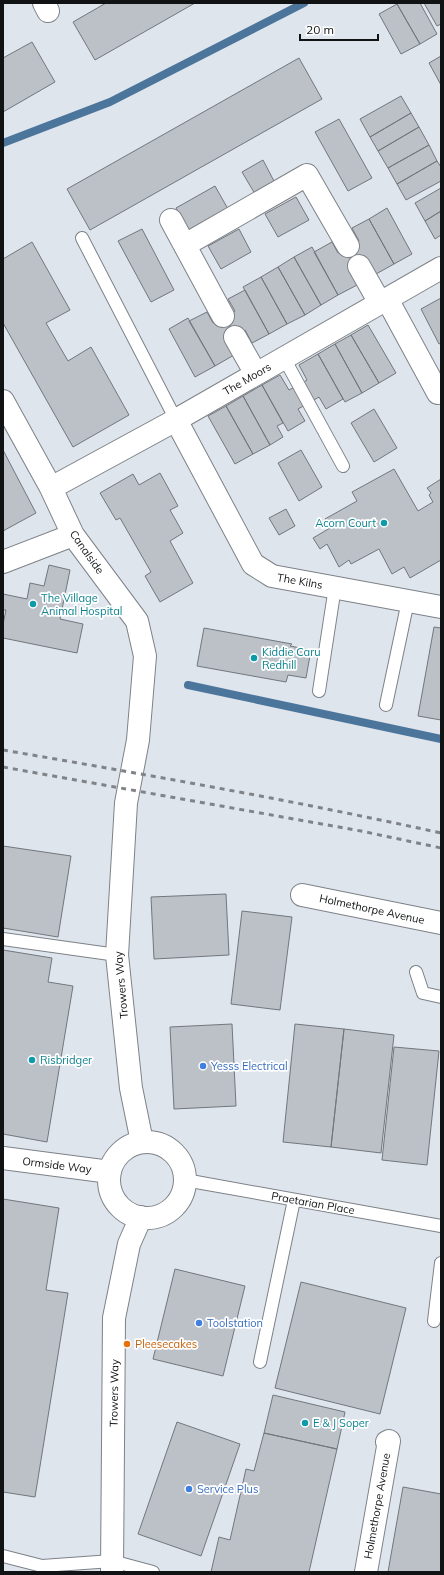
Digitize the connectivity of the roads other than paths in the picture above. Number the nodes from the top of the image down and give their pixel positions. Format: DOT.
graph roads {
  1 [pos="171,220"];
  2 [pos="82,238"];
  3 [pos="185,245"];
  4 [pos="348,246"];
  5 [pos="359,266"];
  6 [pos="441,268"];
  7 [pos="384,301"];
  8 [pos="224,316"];
  9 [pos="235,337"];
  10 [pos="284,358"];
  11 [pos="256,374"];
  12 [pos="438,393"];
  13 [pos="3,401"];
  14 [pos="176,420"];
  15 [pos="343,466"];
  16 [pos="51,488"];
  17 [pos="73,535"];
  18 [pos="3,562"];
  19 [pos="334,587"];
  20 [pos="408,601"];
  21 [pos="441,607"];
  22 [pos="319,691"];
  23 [pos="386,705"];
  24 [pos="126,803"];
  25 [pos="302,895"];
  26 [pos="441,924"];
  27 [pos="3,939"];
  28 [pos="117,955"];
  29 [pos="416,972"];
  30 [pos="441,997"];
  31 [pos="142,1142"];
  32 [pos="3,1158"];
  33 [pos="110,1172"];
  34 [pos="185,1180"];
  35 [pos="294,1200"];
  36 [pos="141,1217"];
  37 [pos="441,1226"];
  38 [pos="441,1263"];
  39 [pos="434,1321"];
  40 [pos="260,1362"];
  41 [pos="387,1442"];
  42 [pos="3,1556"];
  43 [pos="112,1566"];
  44 [pos="153,1572"];
  45 [pos="366,1572"];
  1 -- 3 [label="street"];
  2 -- 14 [label="lane"];
  3 -- 4 [label="street"];
  3 -- 8 [label="street"];
  5 -- 7 [label="street"];
  6 -- 7 [label="street, The Moors"];
  7 -- 10 [label="street, The Moors"];
  7 -- 12 [label="street"];
  9 -- 11 [label="street"];
  10 -- 11 [label="street, The Moors"];
  10 -- 15 [label="lane"];
  11 -- 14 [label="street, The Moors"];
  13 -- 16 [label="street, Canalside"];
  14 -- 16 [label="street, The Moors"];
  14 -- 19 [label="street, The Kilns"];
  16 -- 17 [label="street, Canalside"];
  17 -- 18 [label="street"];
  17 -- 24 [label="street, Canalside"];
  19 -- 20 [label="street, The Kilns"];
  19 -- 22 [label="lane"];
  20 -- 21 [label="street, The Kilns"];
  20 -- 23 [label="lane"];
  24 -- 28 [label="street, Trowers Way"];
  25 -- 26 [label="street, Holmethorpe Avenue"];
  27 -- 28 [label="lane"];
  28 -- 31 [label="street, Trowers Way"];
  29 -- 30 [label="lane"];
  31 -- 33 [label="street"];
  31 -- 34 [label="street"];
  32 -- 33 [label="street, Ormside Way"];
  33 -- 36 [label="street"];
  34 -- 35 [label="lane, Praetarian Place"];
  34 -- 36 [label="street"];
  35 -- 37 [label="lane, Praetarian Place"];
  35 -- 40 [label="lane"];
  36 -- 43 [label="street, Trowers Way"];
  38 -- 39 [label="lane"];
  41 -- 45 [label="street, Holmethorpe Avenue"];
  42 -- 43 [label="lane"];
  43 -- 44 [label="lane"];
}
